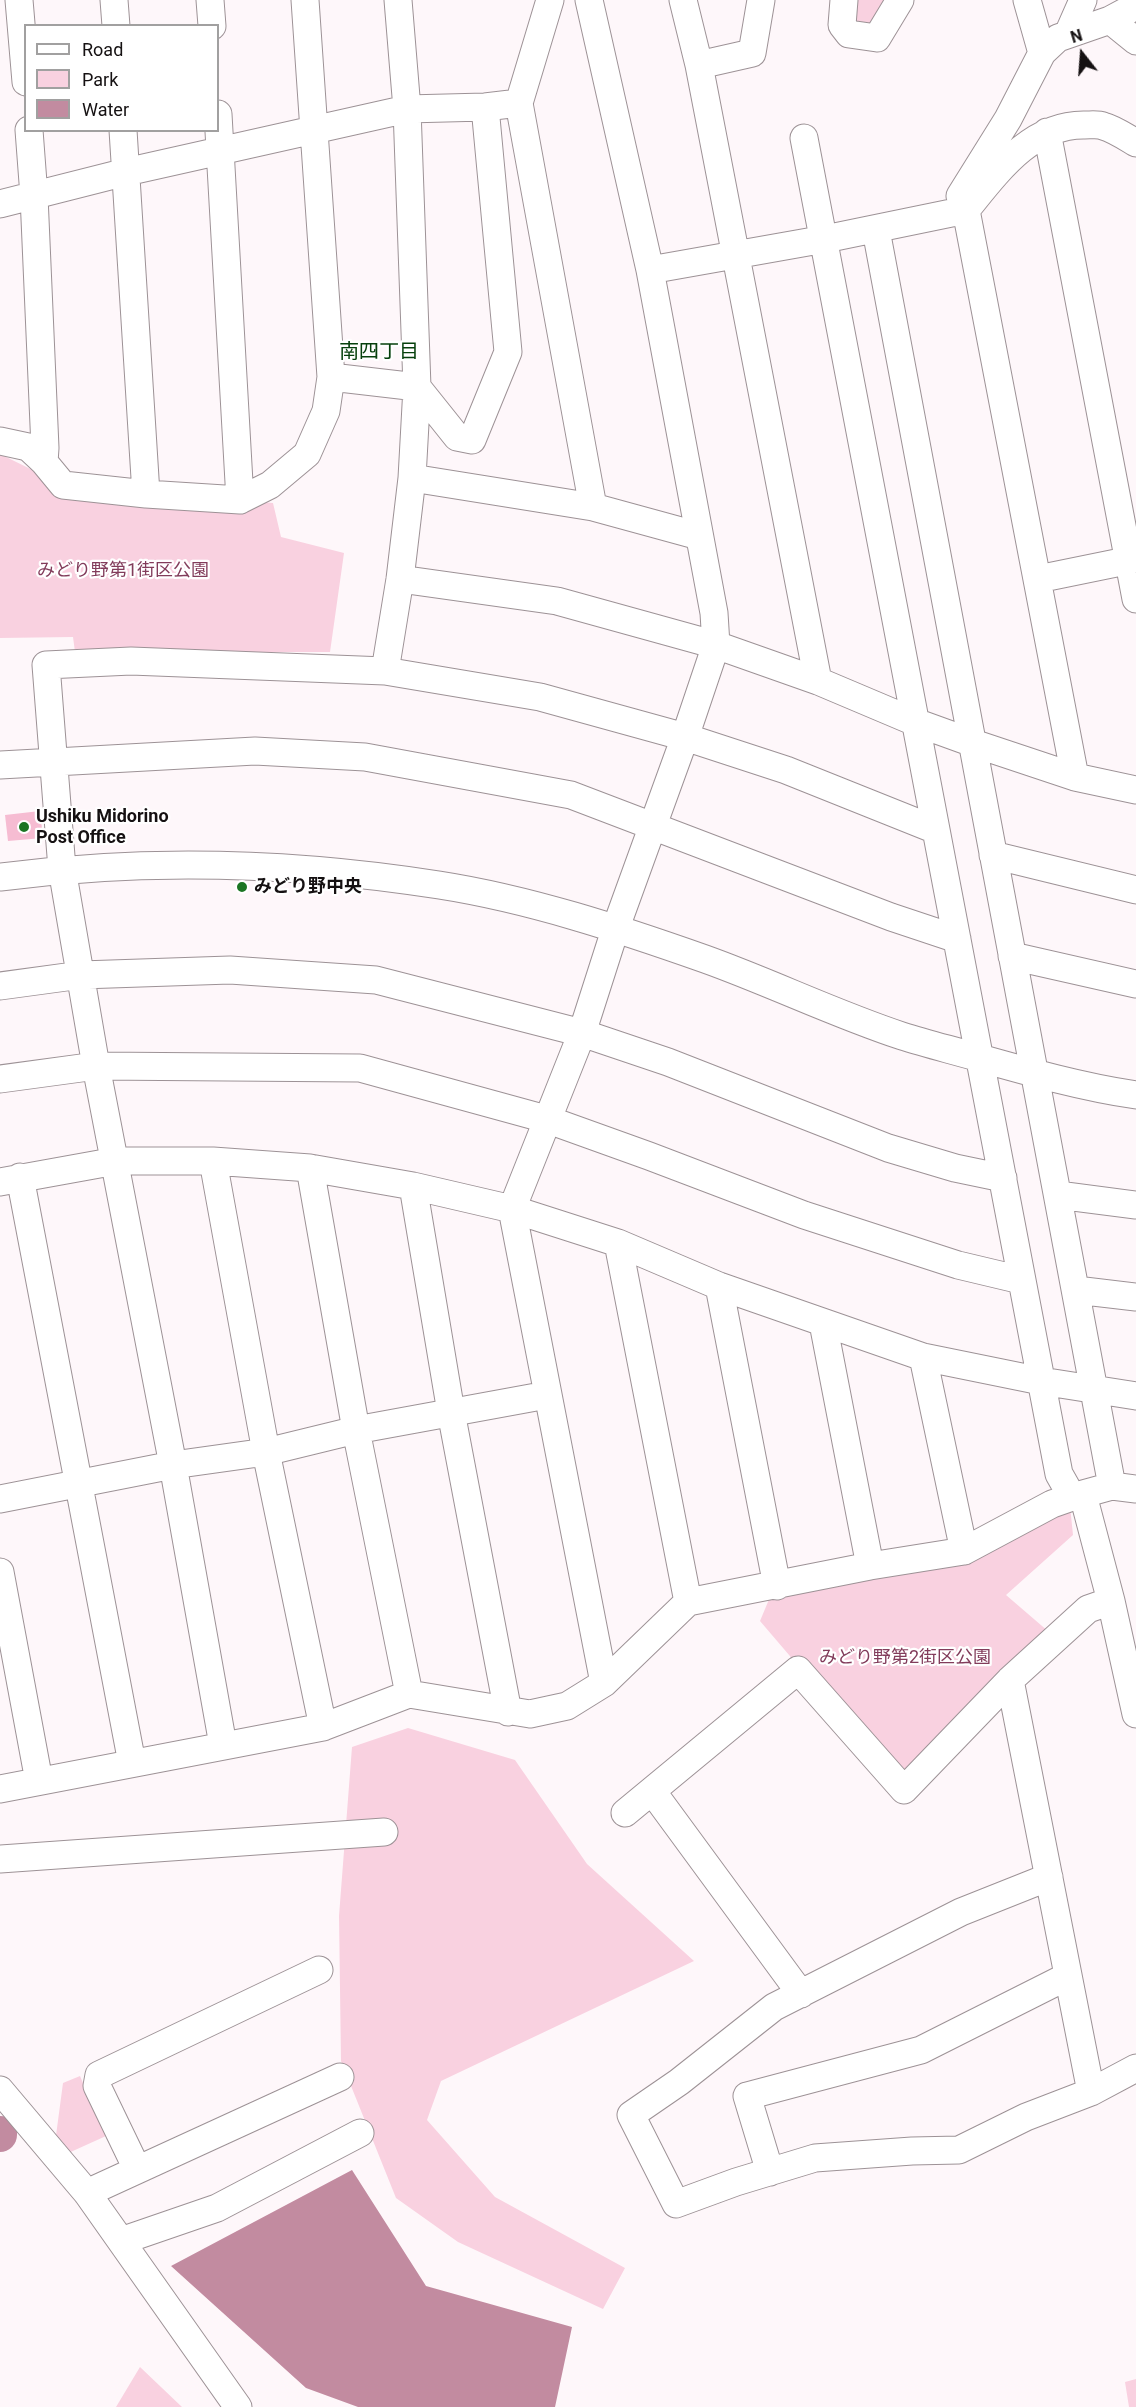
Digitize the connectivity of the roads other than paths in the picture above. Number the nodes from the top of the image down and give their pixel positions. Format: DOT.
graph roads {
  1 [pos="19,0"];
  2 [pos="114,0"];
  3 [pos="210,0"];
  4 [pos="305,0"];
  5 [pos="398,0"];
  6 [pos="550,0"];
  7 [pos="589,0"];
  8 [pos="683,0"];
  9 [pos="761,0"];
  10 [pos="844,0"];
  11 [pos="900,0"];
  12 [pos="1027,0"];
  13 [pos="1083,0"];
  14 [pos="1136,6"];
  15 [pos="1110,20"];
  16 [pos="116,24"];
  17 [pos="212,24"];
  18 [pos="1068,34"];
  19 [pos="1136,41"];
  20 [pos="1042,53"];
  21 [pos="24,59"];
  22 [pos="699,65"];
  23 [pos="519,104"];
  24 [pos="485,107"];
  25 [pos="407,109"];
  26 [pos="314,131"];
  27 [pos="29,132"];
  28 [pos="123,132"];
  29 [pos="219,132"];
  30 [pos="1047,132"];
  31 [pos="804,138"];
  32 [pos="1136,143"];
  33 [pos="220,153"];
  34 [pos="126,172"];
  35 [pos="34,196"];
  36 [pos="0,204"];
  37 [pos="958,211"];
  38 [pos="876,230"];
  39 [pos="825,239"];
  40 [pos="737,256"];
  41 [pos="650,270"];
  42 [pos="331,377"];
  43 [pos="417,387"];
  44 [pos="0,441"];
  45 [pos="44,462"];
  46 [pos="412,478"];
  47 [pos="146,494"];
  48 [pos="240,500"];
  49 [pos="593,507"];
  50 [pos="699,536"];
  51 [pos="1132,560"];
  52 [pos="400,579"];
  53 [pos="1038,579"];
  54 [pos="1136,599"];
  55 [pos="716,645"];
  56 [pos="385,671"];
  57 [pos="818,681"];
  58 [pos="915,722"];
  59 [pos="685,737"];
  60 [pos="973,743"];
  61 [pos="52,762"];
  62 [pos="0,765"];
  63 [pos="1075,777"];
  64 [pos="1136,790"];
  65 [pos="653,825"];
  66 [pos="936,830"];
  67 [pos="993,855"];
  68 [pos="62,868"];
  69 [pos="0,877"];
  70 [pos="1136,890"];
  71 [pos="615,930"];
  72 [pos="957,939"];
  73 [pos="1012,956"];
  74 [pos="81,975"];
  75 [pos="1136,984"];
  76 [pos="0,986"];
  77 [pos="582,1033"];
  78 [pos="980,1058"];
  79 [pos="96,1066"];
  80 [pos="1035,1075"];
  81 [pos="0,1079"];
  82 [pos="1136,1095"];
  83 [pos="546,1119"];
  84 [pos="116,1161"];
  85 [pos="213,1161"];
  86 [pos="310,1167"];
  87 [pos="1003,1178"];
  88 [pos="10,1179"];
  89 [pos="413,1186"];
  90 [pos="1058,1195"];
  91 [pos="1136,1205"];
  92 [pos="512,1209"];
  93 [pos="618,1243"];
  94 [pos="1021,1280"];
  95 [pos="719,1286"];
  96 [pos="1076,1290"];
  97 [pos="1136,1298"];
  98 [pos="823,1323"];
  99 [pos="923,1357"];
  100 [pos="1041,1381"];
  101 [pos="1095,1390"];
  102 [pos="547,1395"];
  103 [pos="1136,1396"];
  104 [pos="451,1412"];
  105 [pos="356,1430"];
  106 [pos="266,1452"];
  107 [pos="173,1465"];
  108 [pos="79,1482"];
  109 [pos="1124,1487"];
  110 [pos="1077,1496"];
  111 [pos="0,1499"];
  112 [pos="964,1551"];
  113 [pos="870,1566"];
  114 [pos="0,1572"];
  115 [pos="777,1586"];
  116 [pos="1110,1601"];
  117 [pos="688,1602"];
  118 [pos="1010,1680"];
  119 [pos="604,1683"];
  120 [pos="409,1694"];
  121 [pos="1134,1700"];
  122 [pos="508,1712"];
  123 [pos="323,1727"];
  124 [pos="223,1745"];
  125 [pos="132,1763"];
  126 [pos="39,1781"];
  127 [pos="0,1789"];
  128 [pos="652,1791"];
  129 [pos="625,1813"];
  130 [pos="384,1832"];
  131 [pos="0,1859"];
  132 [pos="1049,1877"];
  133 [pos="319,1970"];
  134 [pos="1068,1976"];
  135 [pos="801,1994"];
  136 [pos="1136,2068"];
  137 [pos="340,2077"];
  138 [pos="0,2090"];
  139 [pos="1091,2092"];
  140 [pos="360,2133"];
  141 [pos="137,2169"];
  142 [pos="770,2172"];
  143 [pos="87,2193"];
  144 [pos="121,2241"];
  145 [pos="238,2407"];
  1 -- 21 [label="street"];
  2 -- 16 [label="street"];
  3 -- 17 [label="street"];
  4 -- 26 [label="street"];
  5 -- 25 [label="street"];
  6 -- 23 [label="street"];
  7 -- 41 [label="street"];
  8 -- 22 [label="street"];
  9 -- 22 [label="street"];
  10 -- 11 [label="street"];
  12 -- 20 [label="street"];
  13 -- 18 [label="street"];
  14 -- 15 [label="street"];
  15 -- 18 [label="street"];
  15 -- 19 [label="street"];
  18 -- 20 [label="street"];
  20 -- 37 [label="street"];
  22 -- 40 [label="street"];
  23 -- 24 [label="street"];
  23 -- 49 [label="street"];
  24 -- 25 [label="street"];
  24 -- 43 [label="street"];
  25 -- 26 [label="street"];
  25 -- 43 [label="street"];
  26 -- 33 [label="street"];
  26 -- 42 [label="street"];
  27 -- 35 [label="street"];
  28 -- 34 [label="street"];
  29 -- 33 [label="street"];
  30 -- 32 [label="street"];
  30 -- 37 [label="street"];
  30 -- 51 [label="street"];
  31 -- 39 [label="street"];
  33 -- 34 [label="street"];
  33 -- 48 [label="street"];
  34 -- 35 [label="street"];
  34 -- 47 [label="street"];
  35 -- 36 [label="street"];
  35 -- 45 [label="street"];
  37 -- 38 [label="street"];
  37 -- 53 [label="street"];
  38 -- 39 [label="street"];
  38 -- 60 [label="street"];
  39 -- 40 [label="street"];
  39 -- 58 [label="street"];
  40 -- 41 [label="street"];
  40 -- 57 [label="street"];
  41 -- 50 [label="street"];
  42 -- 43 [label="street"];
  42 -- 48 [label="street"];
  43 -- 46 [label="street"];
  44 -- 45 [label="street"];
  45 -- 47 [label="street"];
  46 -- 49 [label="street"];
  46 -- 52 [label="street"];
  47 -- 48 [label="street"];
  49 -- 50 [label="street"];
  50 -- 55 [label="street"];
  51 -- 53 [label="street"];
  51 -- 54 [label="street"];
  52 -- 55 [label="street"];
  52 -- 56 [label="street"];
  53 -- 63 [label="street"];
  55 -- 57 [label="street"];
  55 -- 59 [label="street"];
  56 -- 59 [label="street"];
  56 -- 61 [label="street"];
  57 -- 58 [label="street"];
  58 -- 60 [label="street"];
  58 -- 66 [label="street"];
  59 -- 65 [label="street"];
  59 -- 66 [label="street"];
  60 -- 63 [label="street"];
  60 -- 67 [label="street"];
  61 -- 62 [label="street"];
  61 -- 65 [label="street"];
  61 -- 68 [label="street"];
  63 -- 64 [label="street"];
  65 -- 71 [label="street"];
  65 -- 72 [label="street"];
  66 -- 72 [label="street"];
  67 -- 70 [label="street"];
  67 -- 73 [label="street"];
  68 -- 69 [label="street"];
  68 -- 71 [label="street"];
  68 -- 74 [label="street"];
  71 -- 77 [label="street"];
  71 -- 78 [label="street"];
  72 -- 78 [label="street"];
  73 -- 75 [label="street"];
  73 -- 80 [label="street"];
  74 -- 76 [label="street"];
  74 -- 77 [label="street"];
  74 -- 79 [label="street"];
  77 -- 83 [label="street"];
  77 -- 87 [label="street"];
  78 -- 80 [label="street"];
  78 -- 87 [label="street"];
  79 -- 81 [label="street"];
  79 -- 83 [label="street"];
  79 -- 84 [label="street"];
  80 -- 82 [label="street"];
  80 -- 90 [label="street"];
  83 -- 92 [label="street"];
  83 -- 94 [label="street"];
  84 -- 85 [label="street"];
  84 -- 88 [label="street"];
  84 -- 107 [label="street"];
  85 -- 86 [label="street"];
  85 -- 106 [label="street"];
  86 -- 89 [label="street"];
  86 -- 105 [label="street"];
  87 -- 94 [label="street"];
  88 -- 108 [label="street"];
  89 -- 92 [label="street"];
  89 -- 104 [label="street"];
  90 -- 91 [label="street"];
  90 -- 96 [label="street"];
  92 -- 93 [label="street"];
  92 -- 102 [label="street"];
  93 -- 95 [label="street"];
  93 -- 117 [label="street"];
  94 -- 100 [label="street"];
  95 -- 98 [label="street"];
  95 -- 115 [label="street"];
  96 -- 97 [label="street"];
  96 -- 101 [label="street"];
  98 -- 99 [label="street"];
  98 -- 113 [label="street"];
  99 -- 100 [label="street"];
  99 -- 112 [label="street"];
  100 -- 101 [label="street"];
  100 -- 110 [label="street"];
  101 -- 103 [label="street"];
  101 -- 109 [label="street"];
  102 -- 104 [label="street"];
  102 -- 119 [label="street"];
  104 -- 105 [label="street"];
  104 -- 122 [label="street"];
  105 -- 106 [label="street"];
  105 -- 120 [label="street"];
  106 -- 107 [label="street"];
  106 -- 123 [label="street"];
  107 -- 108 [label="street"];
  107 -- 124 [label="street"];
  108 -- 111 [label="street"];
  108 -- 125 [label="street"];
  109 -- 110 [label="street"];
  110 -- 112 [label="street"];
  110 -- 116 [label="street"];
  112 -- 113 [label="street"];
  113 -- 115 [label="street"];
  114 -- 126 [label="street"];
  115 -- 117 [label="street"];
  116 -- 118 [label="street"];
  116 -- 121 [label="street"];
  117 -- 119 [label="street"];
  118 -- 128 [label="street"];
  118 -- 132 [label="street"];
  119 -- 122 [label="street"];
  120 -- 122 [label="street"];
  120 -- 123 [label="street"];
  123 -- 124 [label="street"];
  124 -- 125 [label="street"];
  125 -- 126 [label="street"];
  126 -- 127 [label="street"];
  128 -- 129 [label="street"];
  128 -- 135 [label="street"];
  130 -- 131 [label="street"];
  132 -- 134 [label="street"];
  132 -- 135 [label="street"];
  133 -- 141 [label="street"];
  134 -- 139 [label="street"];
  134 -- 142 [label="street"];
  135 -- 142 [label="street"];
  136 -- 139 [label="street"];
  137 -- 141 [label="street"];
  138 -- 143 [label="street"];
  139 -- 142 [label="street"];
  140 -- 144 [label="street"];
  141 -- 143 [label="street"];
  143 -- 144 [label="street"];
  144 -- 145 [label="street"];
}
